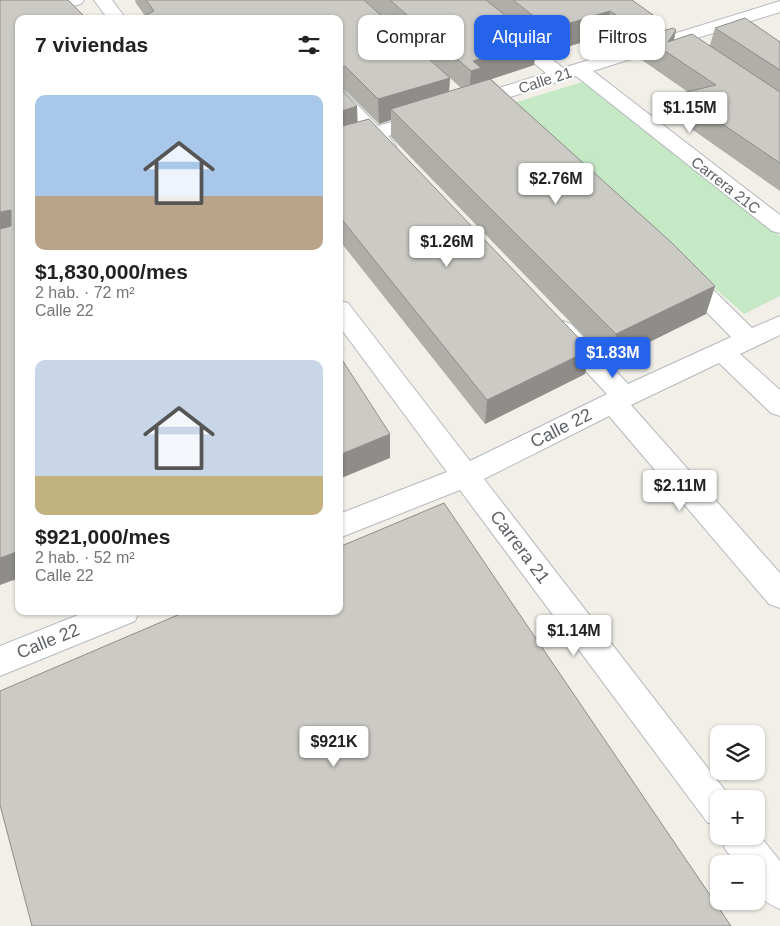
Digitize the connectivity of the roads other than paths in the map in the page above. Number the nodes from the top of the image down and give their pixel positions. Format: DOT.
graph roads {
  1 [pos="75,0"];
  2 [pos="103,0"];
  3 [pos="468,0"];
  4 [pos="773,7"];
  5 [pos="115,15"];
  6 [pos="0,18"];
  7 [pos="665,37"];
  8 [pos="693,49"];
  9 [pos="602,60"];
  10 [pos="569,72"];
  11 [pos="492,97"];
  12 [pos="343,101"];
  13 [pos="513,116"];
  14 [pos="374,134"];
  15 [pos="343,144"];
  16 [pos="401,162"];
  17 [pos="780,226"];
  18 [pos="666,258"];
  19 [pos="343,314"];
  20 [pos="547,314"];
  21 [pos="780,325"];
  22 [pos="748,340"];
  23 [pos="722,352"];
  24 [pos="619,399"];
  25 [pos="780,406"];
  26 [pos="466,476"];
  27 [pos="343,524"];
  28 [pos="780,595"];
  29 [pos="114,615"];
  30 [pos="0,661"];
  31 [pos="710,798"];
  32 [pos="745,845"];
  33 [pos="780,891"];
  1 -- 6 [label="street"];
  2 -- 5 [label="street"];
  3 -- 10 [label="street, Carrera 21C"];
  4 -- 7 [label="street, Calle 21"];
  7 -- 8 [label="street"];
  9 -- 10 [label="street, Calle 21"];
  10 -- 11 [label="street, Calle 21"];
  10 -- 17 [label="street, Carrera 21C"];
  11 -- 13 [label="street"];
  11 -- 14 [label="street, Calle 21"];
  12 -- 14 [label="street"];
  14 -- 15 [label="street, Calle 21"];
  14 -- 16 [label="street"];
  18 -- 22 [label="street"];
  19 -- 26 [label="street, Carrera 21"];
  20 -- 24 [label="street"];
  21 -- 22 [label="street, Calle 22"];
  22 -- 23 [label="street, Calle 22"];
  23 -- 24 [label="street, Calle 22"];
  23 -- 25 [label="street"];
  24 -- 26 [label="street, Calle 22"];
  24 -- 28 [label="street"];
  26 -- 27 [label="street, Calle 22"];
  26 -- 31 [label="street, Carrera 21"];
  29 -- 30 [label="street, Calle 22"];
  32 -- 33 [label="street"];
}
